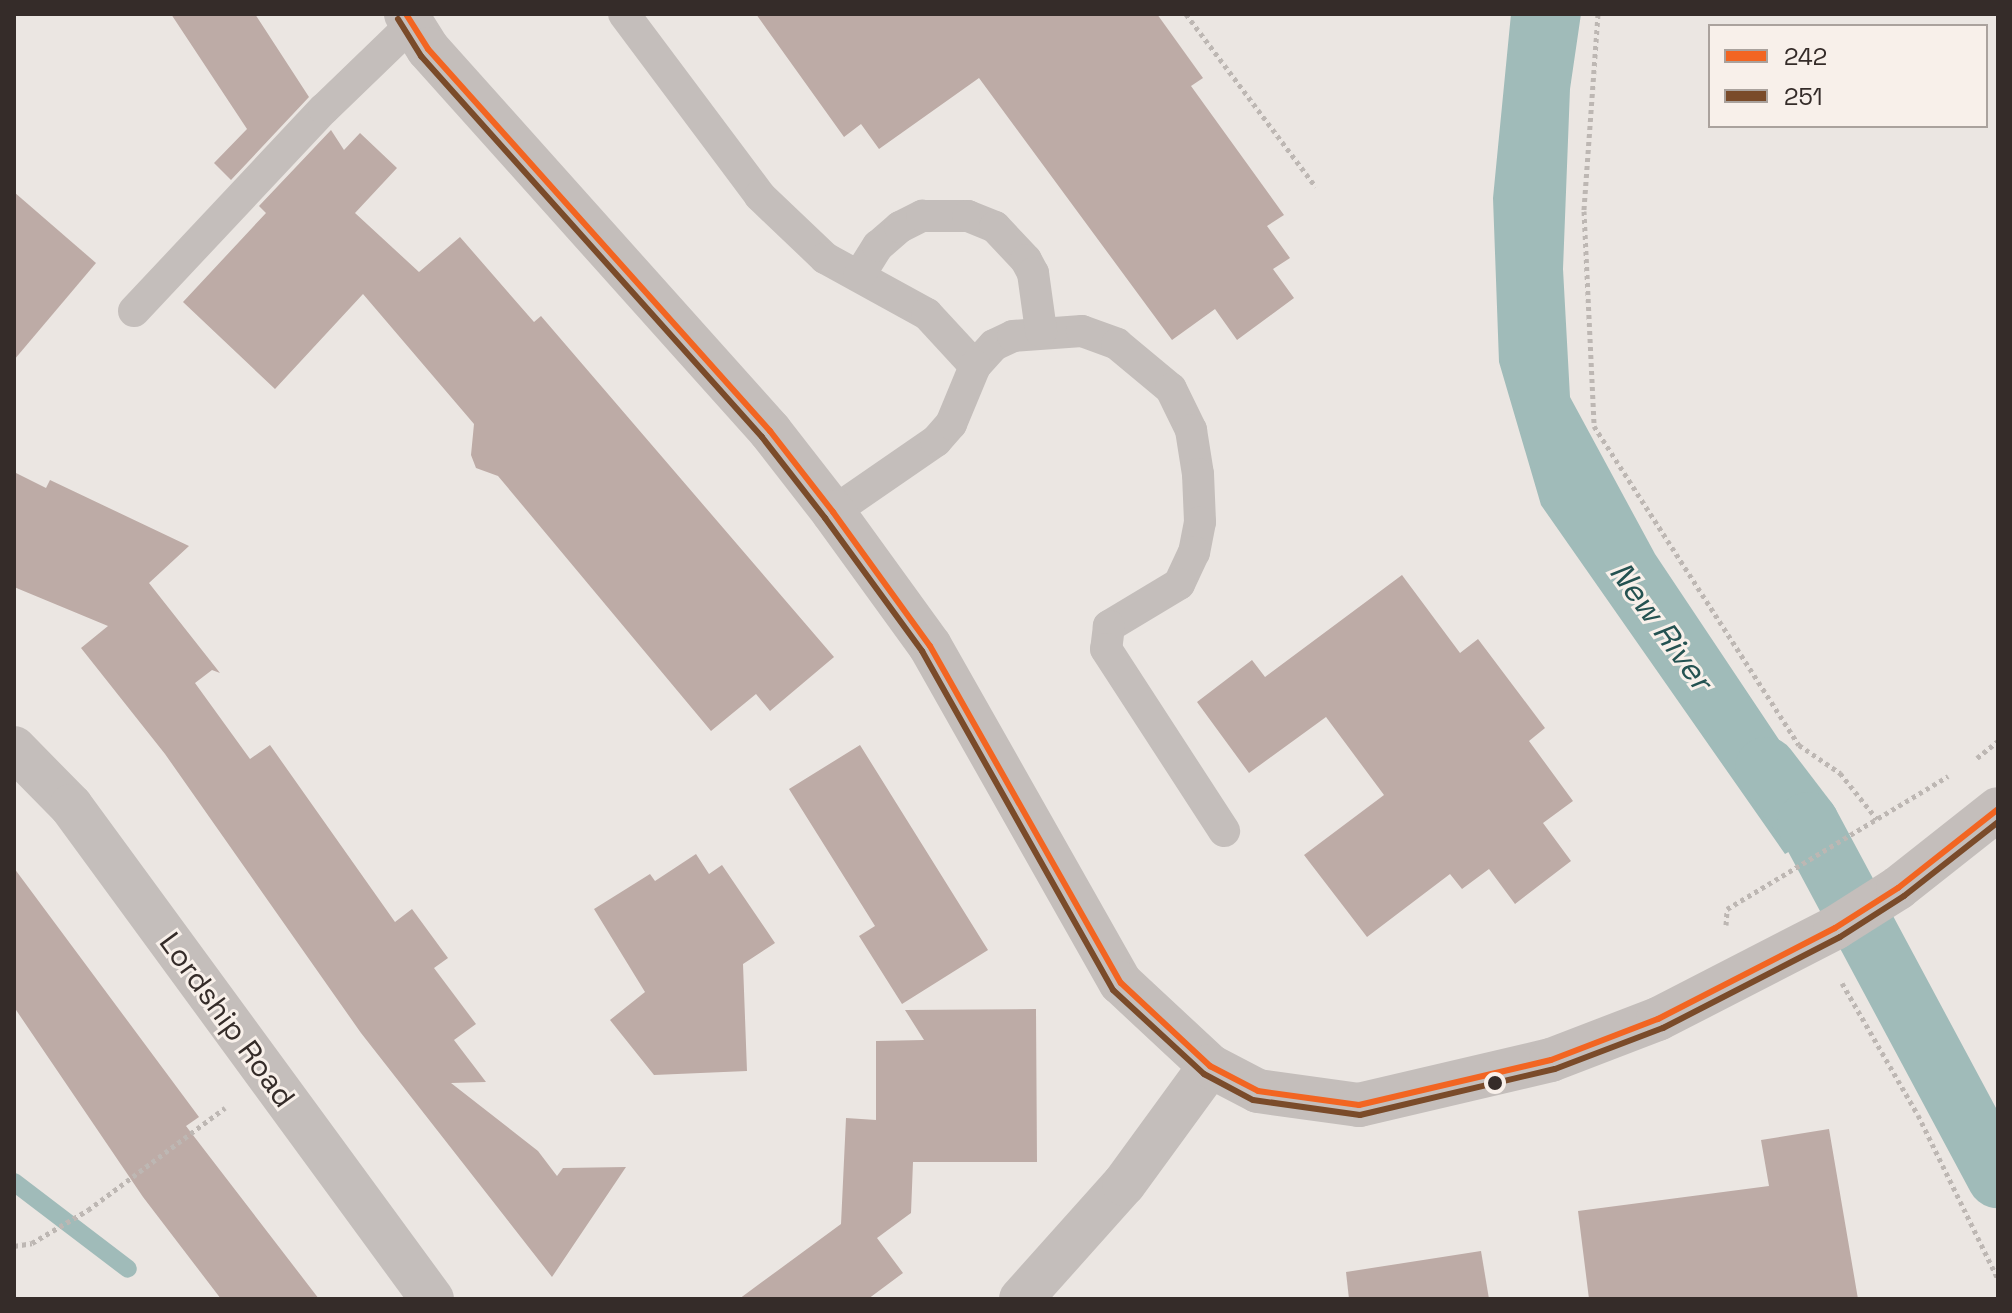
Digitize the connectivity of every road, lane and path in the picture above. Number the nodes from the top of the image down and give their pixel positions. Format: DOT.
graph roads {
  1 [pos="624,14"];
  2 [pos="1186,14"];
  3 [pos="1598,14"];
  4 [pos="409,19"];
  5 [pos="1316,187"];
  6 [pos="859,276"];
  7 [pos="134,311"];
  8 [pos="1041,331"];
  9 [pos="975,366"];
  10 [pos="833,512"];
  11 [pos="14,748"];
  12 [pos="1955,772"];
  13 [pos="1998,809"];
  14 [pos="1877,819"];
  15 [pos="1224,831"];
  16 [pos="1726,926"];
  17 [pos="1835,972"];
  18 [pos="1210,1066"];
  19 [pos="268,1076"];
  20 [pos="14,1246"];
  21 [pos="1998,1279"];
  22 [pos="432,1299"];
  23 [pos="1021,1299"];
  1 -- 6 [label="lane"];
  2 -- 5 [label="path"];
  3 -- 14 [label="path"];
  4 -- 7 [label="lane"];
  4 -- 10 [label="street"];
  6 -- 8 [label="lane"];
  6 -- 9 [label="lane"];
  8 -- 9 [label="lane"];
  8 -- 15 [label="lane"];
  9 -- 10 [label="lane"];
  10 -- 18 [label="street"];
  11 -- 19 [label="street, Lordship Road"];
  12 -- 14 [label="path"];
  13 -- 18 [label="street"];
  14 -- 16 [label="path"];
  17 -- 21 [label="path"];
  18 -- 23 [label="street"];
  19 -- 20 [label="path"];
  19 -- 22 [label="street, Lordship Road"];
}
